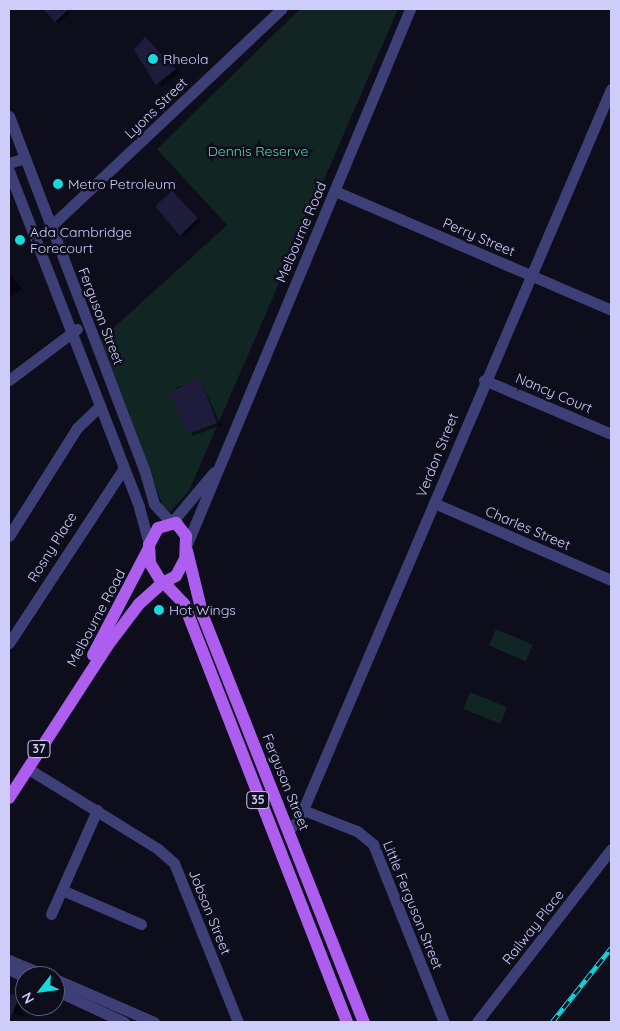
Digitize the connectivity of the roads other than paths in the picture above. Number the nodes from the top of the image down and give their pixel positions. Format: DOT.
graph roads {
  1 [pos="281,9"];
  2 [pos="410,9"];
  3 [pos="611,89"];
  4 [pos="9,116"];
  5 [pos="25,158"];
  6 [pos="9,163"];
  7 [pos="9,171"];
  8 [pos="335,191"];
  9 [pos="50,227"];
  10 [pos="531,275"];
  11 [pos="611,310"];
  12 [pos="83,313"];
  13 [pos="73,332"];
  14 [pos="9,380"];
  15 [pos="484,380"];
  16 [pos="100,406"];
  17 [pos="611,434"];
  18 [pos="218,466"];
  19 [pos="124,468"];
  20 [pos="434,504"];
  21 [pos="172,522"];
  22 [pos="9,536"];
  23 [pos="187,547"];
  24 [pos="148,548"];
  25 [pos="611,580"];
  26 [pos="163,583"];
  27 [pos="9,643"];
  28 [pos="70,699"];
  29 [pos="27,768"];
  30 [pos="9,798"];
  31 [pos="96,810"];
  32 [pos="303,810"];
  33 [pos="289,830"];
  34 [pos="272,836"];
  35 [pos="611,848"];
  36 [pos="62,890"];
  37 [pos="51,914"];
  38 [pos="141,924"];
  39 [pos="9,960"];
  40 [pos="23,966"];
  41 [pos="65,984"];
  42 [pos="65,995"];
  43 [pos="133,1018"];
  44 [pos="124,1022"];
  45 [pos="154,1022"];
  46 [pos="238,1022"];
  47 [pos="347,1022"];
  48 [pos="364,1022"];
  49 [pos="444,1022"];
  50 [pos="477,1022"];
  1 -- 9 [label="street, Lyons Street"];
  2 -- 8 [label="street, Melbourne Road"];
  3 -- 10 [label="street, Verdon Street"];
  4 -- 5 [label="street, Ferguson Street / 35"];
  5 -- 6 [label="street"];
  5 -- 9 [label="street, Ferguson Street / 35"];
  7 -- 13 [label="street, 35"];
  8 -- 10 [label="street, Perry Street"];
  8 -- 18 [label="street, Melbourne Road"];
  9 -- 12 [label="street, Ferguson Street / 35"];
  10 -- 11 [label="street, Perry Street"];
  10 -- 15 [label="street, Verdon Street"];
  12 -- 13 [label="street"];
  12 -- 21 [label="street, Ferguson Street / 35"];
  13 -- 14 [label="street"];
  13 -- 16 [label="street, 35"];
  15 -- 17 [label="street, Nancy Court"];
  15 -- 20 [label="street, Verdon Street"];
  16 -- 19 [label="street, 35"];
  16 -- 22 [label="street"];
  18 -- 21 [label="street, Melbourne Road"];
  18 -- 23 [label="street, Melbourne Road"];
  19 -- 24 [label="street, 35"];
  19 -- 27 [label="street, Rosny Place"];
  20 -- 25 [label="street, Charles Street"];
  20 -- 32 [label="street, Verdon Street"];
  21 -- 23 [label="main road, 35"];
  21 -- 24 [label="main road, Melbourne Road"];
  23 -- 26 [label="main road, Melbourne Road"];
  23 -- 33 [label="main road, Ferguson Street / 35"];
  24 -- 26 [label="main road, 35"];
  24 -- 28 [label="main road, Melbourne Road / 37"];
  26 -- 28 [label="main road, Melbourne Road / 37"];
  26 -- 34 [label="main road, 35"];
  28 -- 29 [label="main road, Melbourne Road / 37"];
  29 -- 30 [label="main road, Melbourne Road / 37"];
  29 -- 31 [label="street, Jobson Street"];
  31 -- 36 [label="street"];
  31 -- 46 [label="street, Jobson Street"];
  32 -- 33 [label="street, Verdon Street"];
  32 -- 49 [label="street, Little Ferguson Street"];
  33 -- 34 [label="main road"];
  33 -- 48 [label="main road, Ferguson Street / 35"];
  34 -- 47 [label="main road, 35"];
  35 -- 50 [label="street, Railway Place"];
  36 -- 37 [label="street"];
  36 -- 38 [label="street"];
  39 -- 40 [label="street"];
  41 -- 43 [label="street"];
  42 -- 44 [label="street"];
  43 -- 45 [label="street"];
}
